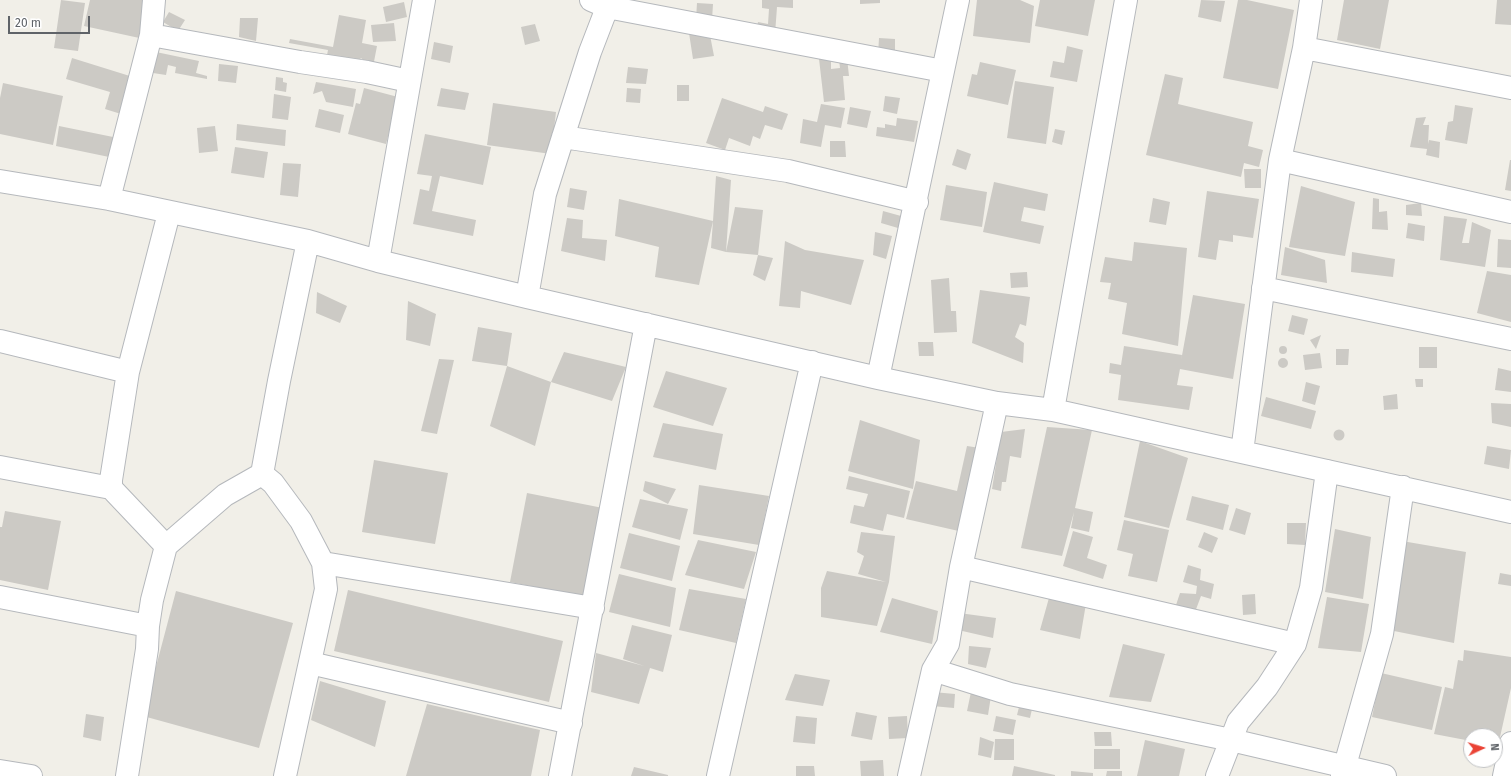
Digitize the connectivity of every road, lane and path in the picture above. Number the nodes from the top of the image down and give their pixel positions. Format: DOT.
graph roads {
  1 [pos="154,0"];
  2 [pos="424,0"];
  3 [pos="958,0"];
  4 [pos="1126,0"];
  5 [pos="1311,0"];
  6 [pos="603,2"];
  7 [pos="151,35"];
  8 [pos="1304,48"];
  9 [pos="944,71"];
  10 [pos="409,81"];
  11 [pos="1511,88"];
  12 [pos="563,138"];
  13 [pos="1280,160"];
  14 [pos="0,181"];
  15 [pos="109,199"];
  16 [pos="917,202"];
  17 [pos="1511,212"];
  18 [pos="170,213"];
  19 [pos="308,242"];
  20 [pos="378,261"];
  21 [pos="1263,288"];
  22 [pos="527,297"];
  23 [pos="646,324"];
  24 [pos="1511,339"];
  25 [pos="0,341"];
  26 [pos="812,362"];
  27 [pos="128,372"];
  28 [pos="878,378"];
  29 [pos="997,403"];
  30 [pos="1053,410"];
  31 [pos="1242,452"];
  32 [pos="0,467"];
  33 [pos="1327,471"];
  34 [pos="262,474"];
  35 [pos="1403,487"];
  36 [pos="111,488"];
  37 [pos="1511,512"];
  38 [pos="166,546"];
  39 [pos="323,563"];
  40 [pos="961,567"];
  41 [pos="0,597"];
  42 [pos="593,608"];
  43 [pos="148,626"];
  44 [pos="1295,644"];
  45 [pos="310,663"];
  46 [pos="933,670"];
  47 [pos="571,723"];
  48 [pos="1231,740"];
  49 [pos="1511,743"];
  50 [pos="0,771"];
  51 [pos="1343,771"];
  52 [pos="31,776"];
  53 [pos="127,776"];
  54 [pos="285,776"];
  55 [pos="560,776"];
  56 [pos="718,776"];
  57 [pos="909,776"];
  58 [pos="1217,776"];
  59 [pos="1385,776"];
  60 [pos="1504,776"];
  1 -- 7 [label="street"];
  2 -- 10 [label="street"];
  3 -- 9 [label="street"];
  4 -- 30 [label="street"];
  5 -- 8 [label="street"];
  6 -- 9 [label="street"];
  6 -- 12 [label="street"];
  7 -- 10 [label="street"];
  7 -- 15 [label="street"];
  8 -- 11 [label="street"];
  8 -- 13 [label="street"];
  9 -- 16 [label="street"];
  10 -- 20 [label="street"];
  12 -- 16 [label="street"];
  12 -- 22 [label="street"];
  13 -- 17 [label="street"];
  13 -- 21 [label="street"];
  14 -- 15 [label="street"];
  15 -- 18 [label="street"];
  16 -- 28 [label="street"];
  18 -- 19 [label="street"];
  18 -- 27 [label="street"];
  19 -- 20 [label="street"];
  19 -- 34 [label="street"];
  20 -- 22 [label="street"];
  21 -- 24 [label="street"];
  21 -- 31 [label="street"];
  22 -- 23 [label="street"];
  23 -- 26 [label="street"];
  23 -- 42 [label="street"];
  25 -- 27 [label="street"];
  26 -- 28 [label="street"];
  26 -- 56 [label="street"];
  27 -- 36 [label="street"];
  28 -- 29 [label="street"];
  29 -- 30 [label="street"];
  29 -- 40 [label="street"];
  30 -- 31 [label="street"];
  31 -- 33 [label="street"];
  32 -- 36 [label="street"];
  33 -- 35 [label="street"];
  33 -- 44 [label="street"];
  34 -- 38 [label="street"];
  34 -- 39 [label="street"];
  35 -- 37 [label="street"];
  35 -- 51 [label="street"];
  36 -- 38 [label="street"];
  38 -- 43 [label="street"];
  39 -- 42 [label="street"];
  39 -- 45 [label="street"];
  40 -- 44 [label="street"];
  40 -- 46 [label="street"];
  41 -- 43 [label="street"];
  42 -- 47 [label="street"];
  43 -- 53 [label="street"];
  44 -- 48 [label="street"];
  45 -- 47 [label="street"];
  45 -- 54 [label="street"];
  46 -- 48 [label="street"];
  46 -- 57 [label="street"];
  47 -- 55 [label="street"];
  48 -- 51 [label="street"];
  48 -- 58 [label="street"];
  49 -- 60 [label="street"];
  50 -- 52 [label="street"];
  51 -- 59 [label="street"];
}
